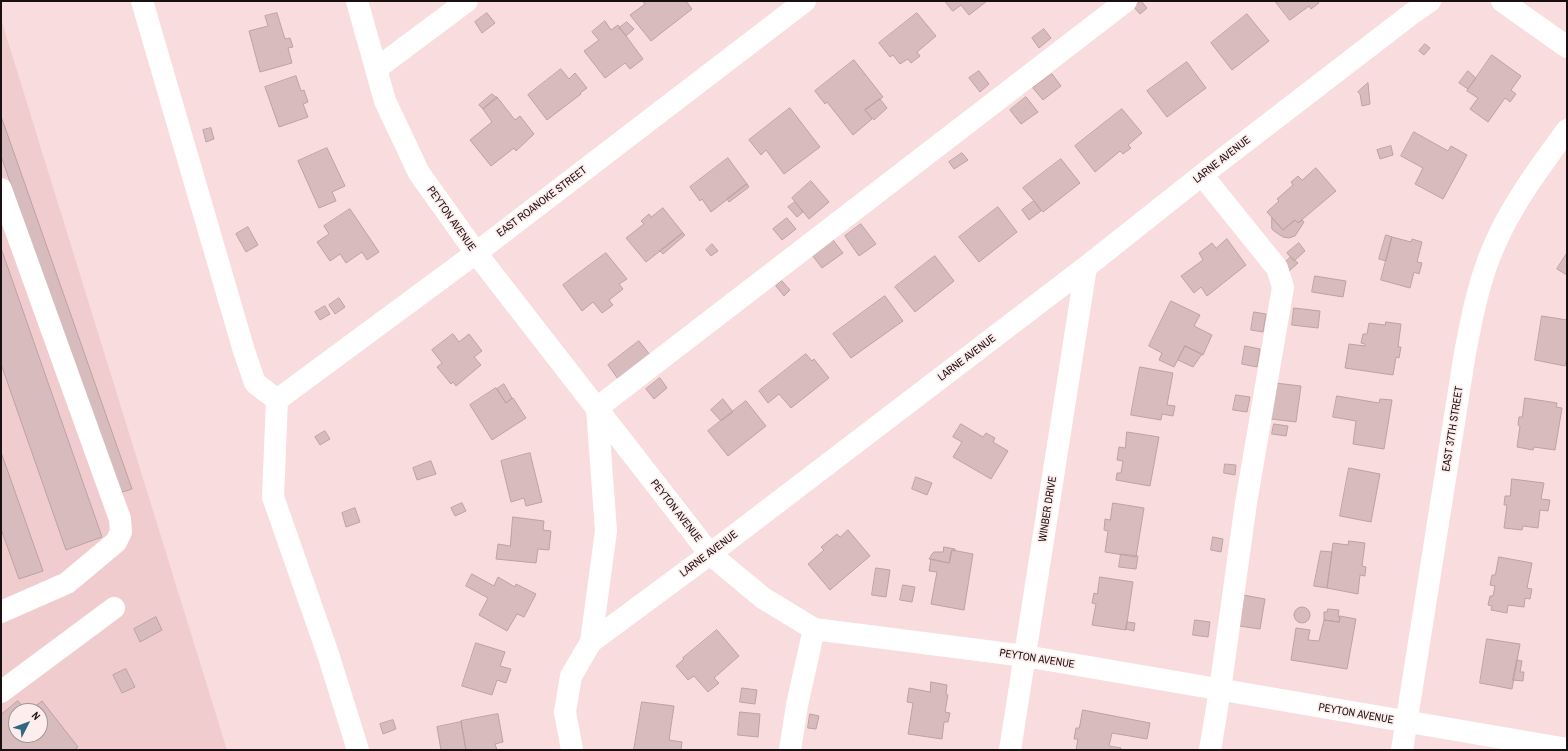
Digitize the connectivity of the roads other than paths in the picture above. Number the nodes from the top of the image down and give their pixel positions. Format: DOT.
graph roads {
  1 [pos="142,1"];
  2 [pos="358,1"];
  3 [pos="467,1"];
  4 [pos="805,1"];
  5 [pos="1126,1"];
  6 [pos="1430,1"];
  7 [pos="1502,1"];
  8 [pos="1567,47"];
  9 [pos="376,69"];
  10 [pos="1567,130"];
  11 [pos="1202,175"];
  12 [pos="1,188"];
  13 [pos="476,253"];
  14 [pos="1086,267"];
  15 [pos="277,400"];
  16 [pos="596,408"];
  17 [pos="710,554"];
  18 [pos="114,608"];
  19 [pos="1,612"];
  20 [pos="814,629"];
  21 [pos="591,642"];
  22 [pos="1025,656"];
  23 [pos="1220,690"];
  24 [pos="1,692"];
  25 [pos="1406,722"];
  26 [pos="1567,749"];
  27 [pos="358,750"];
  28 [pos="572,750"];
  29 [pos="790,750"];
  30 [pos="1010,750"];
  31 [pos="1210,750"];
  32 [pos="1402,750"];
  1 -- 15 [label="street"];
  2 -- 9 [label="street, PEYTON AVENUE"];
  3 -- 9 [label="street"];
  4 -- 13 [label="street, EAST ROANOKE STREET"];
  5 -- 16 [label="street"];
  6 -- 11 [label="street, LARNE AVENUE"];
  7 -- 8 [label="street"];
  9 -- 13 [label="street, PEYTON AVENUE"];
  10 -- 25 [label="street, EAST 37TH STREET"];
  11 -- 14 [label="street, LARNE AVENUE"];
  11 -- 23 [label="street"];
  12 -- 19 [label="street"];
  13 -- 15 [label="street, EAST ROANOKE STREET"];
  13 -- 16 [label="street, PEYTON AVENUE"];
  14 -- 17 [label="street, LARNE AVENUE"];
  14 -- 22 [label="street, WINBER DRIVE"];
  15 -- 27 [label="street"];
  16 -- 17 [label="street, PEYTON AVENUE"];
  16 -- 21 [label="street"];
  17 -- 20 [label="street, PEYTON AVENUE"];
  17 -- 21 [label="street, LARNE AVENUE"];
  18 -- 24 [label="street"];
  20 -- 22 [label="street, PEYTON AVENUE"];
  20 -- 29 [label="street"];
  21 -- 28 [label="street, LARNE AVENUE"];
  22 -- 23 [label="street, PEYTON AVENUE"];
  22 -- 30 [label="street, WINBER DRIVE"];
  23 -- 25 [label="street, PEYTON AVENUE"];
  23 -- 31 [label="street"];
  25 -- 26 [label="street, PEYTON AVENUE"];
  25 -- 32 [label="street, EAST 37TH STREET"];
}
